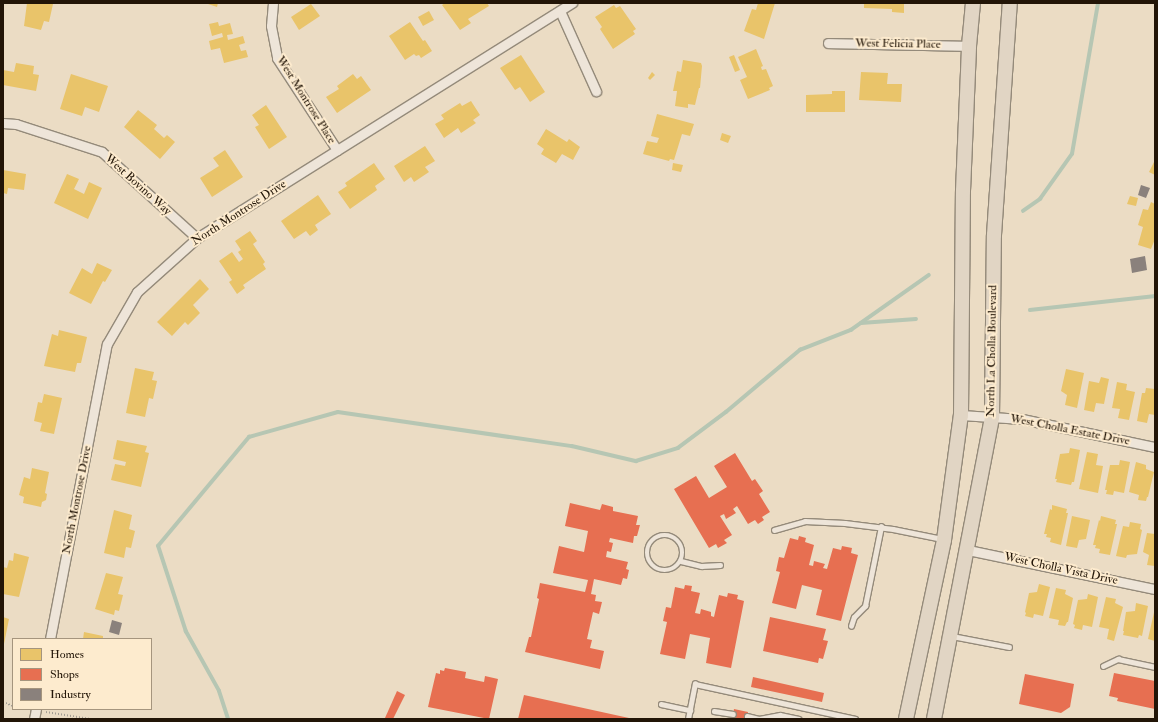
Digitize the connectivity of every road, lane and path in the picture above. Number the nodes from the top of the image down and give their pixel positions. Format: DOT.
graph roads {
  1 [pos="272,3"];
  2 [pos="572,3"];
  3 [pos="973,3"];
  4 [pos="1010,3"];
  5 [pos="560,11"];
  6 [pos="828,43"];
  7 [pos="969,46"];
  8 [pos="596,91"];
  9 [pos="3,123"];
  10 [pos="337,150"];
  11 [pos="197,238"];
  12 [pos="961,415"];
  13 [pos="992,417"];
  14 [pos="1155,447"];
  15 [pos="881,528"];
  16 [pos="774,530"];
  17 [pos="944,540"];
  18 [pos="968,550"];
  19 [pos="681,561"];
  20 [pos="720,564"];
  21 [pos="1155,589"];
  22 [pos="851,626"];
  23 [pos="950,636"];
  24 [pos="50,638"];
  25 [pos="1009,647"];
  26 [pos="1103,666"];
  27 [pos="1155,667"];
  28 [pos="661,704"];
  29 [pos="690,710"];
  30 [pos="714,711"];
  31 [pos="49,713"];
  32 [pos="733,714"];
  33 [pos="747,716"];
  34 [pos="90,719"];
  35 [pos="688,719"];
  36 [pos="798,719"];
  37 [pos="855,719"];
  38 [pos="906,719"];
  39 [pos="934,719"];
  1 -- 10 [label="street, West Montrose Place"];
  2 -- 5 [label="street, North Montrose Drive"];
  3 -- 7 [label="main road"];
  4 -- 13 [label="main road, North La Cholla Boulevard"];
  5 -- 8 [label="street"];
  5 -- 10 [label="street, North Montrose Drive"];
  6 -- 7 [label="street, West Felicia Place"];
  7 -- 12 [label="main road"];
  9 -- 11 [label="street, West Bovino Way"];
  10 -- 11 [label="street, North Montrose Drive"];
  11 -- 24 [label="street, North Montrose Drive"];
  12 -- 13 [label="street, West Cholla Estate Drive"];
  12 -- 17 [label="main road"];
  13 -- 14 [label="street, West Cholla Estate Drive"];
  13 -- 18 [label="main road, North La Cholla Boulevard"];
  15 -- 16 [label="lane"];
  15 -- 17 [label="lane"];
  15 -- 22 [label="lane"];
  17 -- 38 [label="main road"];
  18 -- 21 [label="street, West Cholla Vista Drive"];
  18 -- 23 [label="main road, North La Cholla Boulevard"];
  19 -- 19 [label="lane"];
  19 -- 20 [label="lane"];
  23 -- 25 [label="lane"];
  23 -- 39 [label="main road, North La Cholla Boulevard"];
  26 -- 27 [label="lane"];
  28 -- 29 [label="lane"];
  29 -- 35 [label="lane"];
  29 -- 37 [label="lane"];
  30 -- 32 [label="lane"];
  31 -- 34 [label="path"];
  33 -- 36 [label="lane"];
}
